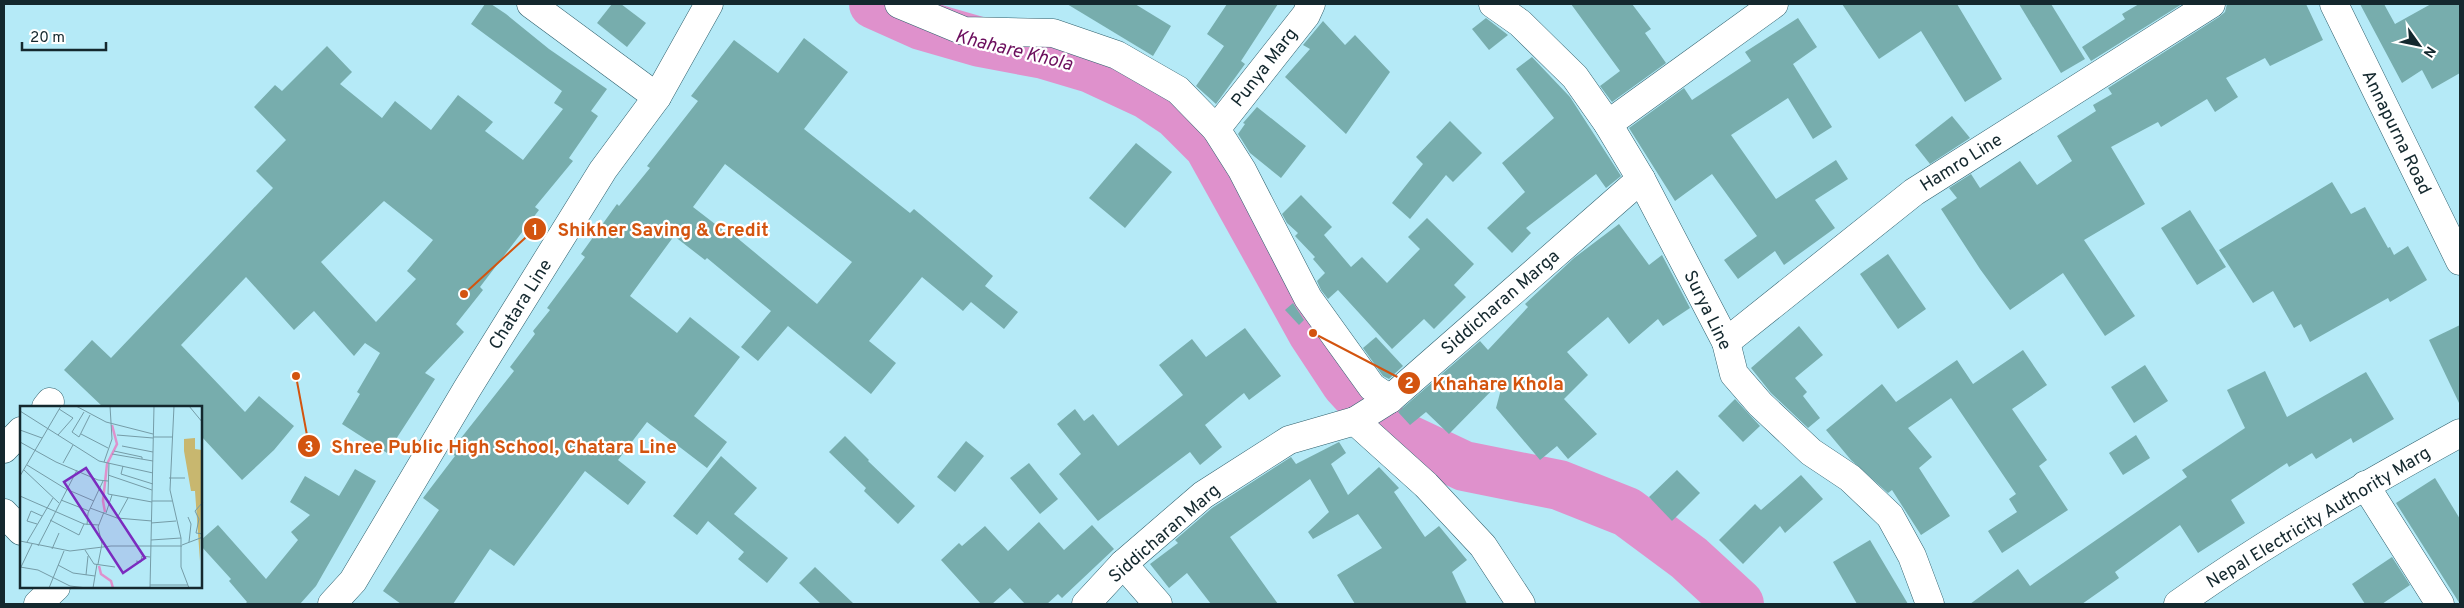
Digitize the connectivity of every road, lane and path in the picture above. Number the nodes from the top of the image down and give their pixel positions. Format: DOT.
graph roads {
  1 [pos="531,4"];
  2 [pos="709,4"];
  3 [pos="898,4"];
  4 [pos="1311,4"];
  5 [pos="1493,4"];
  6 [pos="1774,4"];
  7 [pos="2211,4"];
  8 [pos="2334,4"];
  9 [pos="657,96"];
  10 [pos="1608,124"];
  11 [pos="1216,129"];
  12 [pos="1640,179"];
  13 [pos="2460,261"];
  14 [pos="1726,342"];
  15 [pos="1385,402"];
  16 [pos="1355,421"];
  17 [pos="20,432"];
  18 [pos="2460,433"];
  19 [pos="4,449"];
  20 [pos="2366,485"];
  21 [pos="4,513"];
  22 [pos="20,530"];
  23 [pos="1123,564"];
  24 [pos="332,604"];
  25 [pos="1086,604"];
  26 [pos="1158,604"];
  27 [pos="1521,604"];
  28 [pos="1930,604"];
  29 [pos="2178,604"];
  30 [pos="2440,604"];
  1 -- 9 [label="street"];
  2 -- 9 [label="street, Chatara Line"];
  3 -- 11 [label="street"];
  4 -- 11 [label="street, Punya Marg"];
  5 -- 10 [label="street, Surya Line"];
  6 -- 10 [label="street"];
  7 -- 14 [label="street, Hamro Line"];
  8 -- 13 [label="street, Annapurna Road"];
  9 -- 24 [label="street, Chatara Line"];
  10 -- 12 [label="street, Surya Line"];
  11 -- 15 [label="street"];
  12 -- 14 [label="street, Surya Line"];
  12 -- 15 [label="street, Siddicharan Marga"];
  14 -- 28 [label="street, Surya Line"];
  15 -- 16 [label="street, Siddicharan Marga"];
  16 -- 23 [label="street, Siddicharan Marg"];
  16 -- 27 [label="street"];
  17 -- 19 [label="street"];
  18 -- 20 [label="street, Nepal Electricity Authority Marg"];
  20 -- 29 [label="street, Nepal Electricity Authority Marg"];
  20 -- 30 [label="street"];
  21 -- 22 [label="street"];
  23 -- 25 [label="street, Siddicharan Marg"];
  23 -- 26 [label="street"];
}
